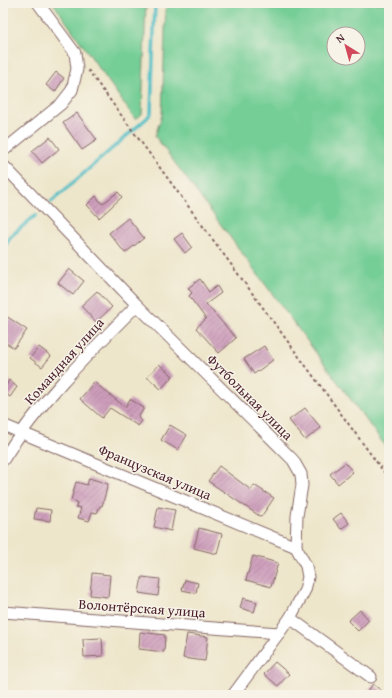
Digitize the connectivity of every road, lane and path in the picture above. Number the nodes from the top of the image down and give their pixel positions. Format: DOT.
graph roads {
  1 [pos="38,3"];
  2 [pos="75,53"];
  3 [pos="3,151"];
  4 [pos="3,165"];
  5 [pos="137,305"];
  6 [pos="3,425"];
  7 [pos="20,433"];
  8 [pos="3,460"];
  9 [pos="389,479"];
  10 [pos="296,547"];
  11 [pos="3,612"];
  12 [pos="290,618"];
  13 [pos="279,633"];
  14 [pos="372,677"];
  15 [pos="233,695"];
  1 -- 2 [label="street"];
  2 -- 3 [label="street"];
  2 -- 9 [label="path"];
  4 -- 5 [label="street, Футбольная улица"];
  5 -- 7 [label="street, Командная улица"];
  5 -- 10 [label="street, Футбольная улица"];
  6 -- 7 [label="street, Французская улица"];
  7 -- 8 [label="street, Командная улица"];
  7 -- 10 [label="street, Французская улица"];
  10 -- 12 [label="street, Футбольная улица"];
  11 -- 13 [label="street, Волонтёрская улица"];
  12 -- 13 [label="street, Футбольная улица"];
  12 -- 14 [label="street"];
  13 -- 15 [label="street, Футбольная улица"];
}
